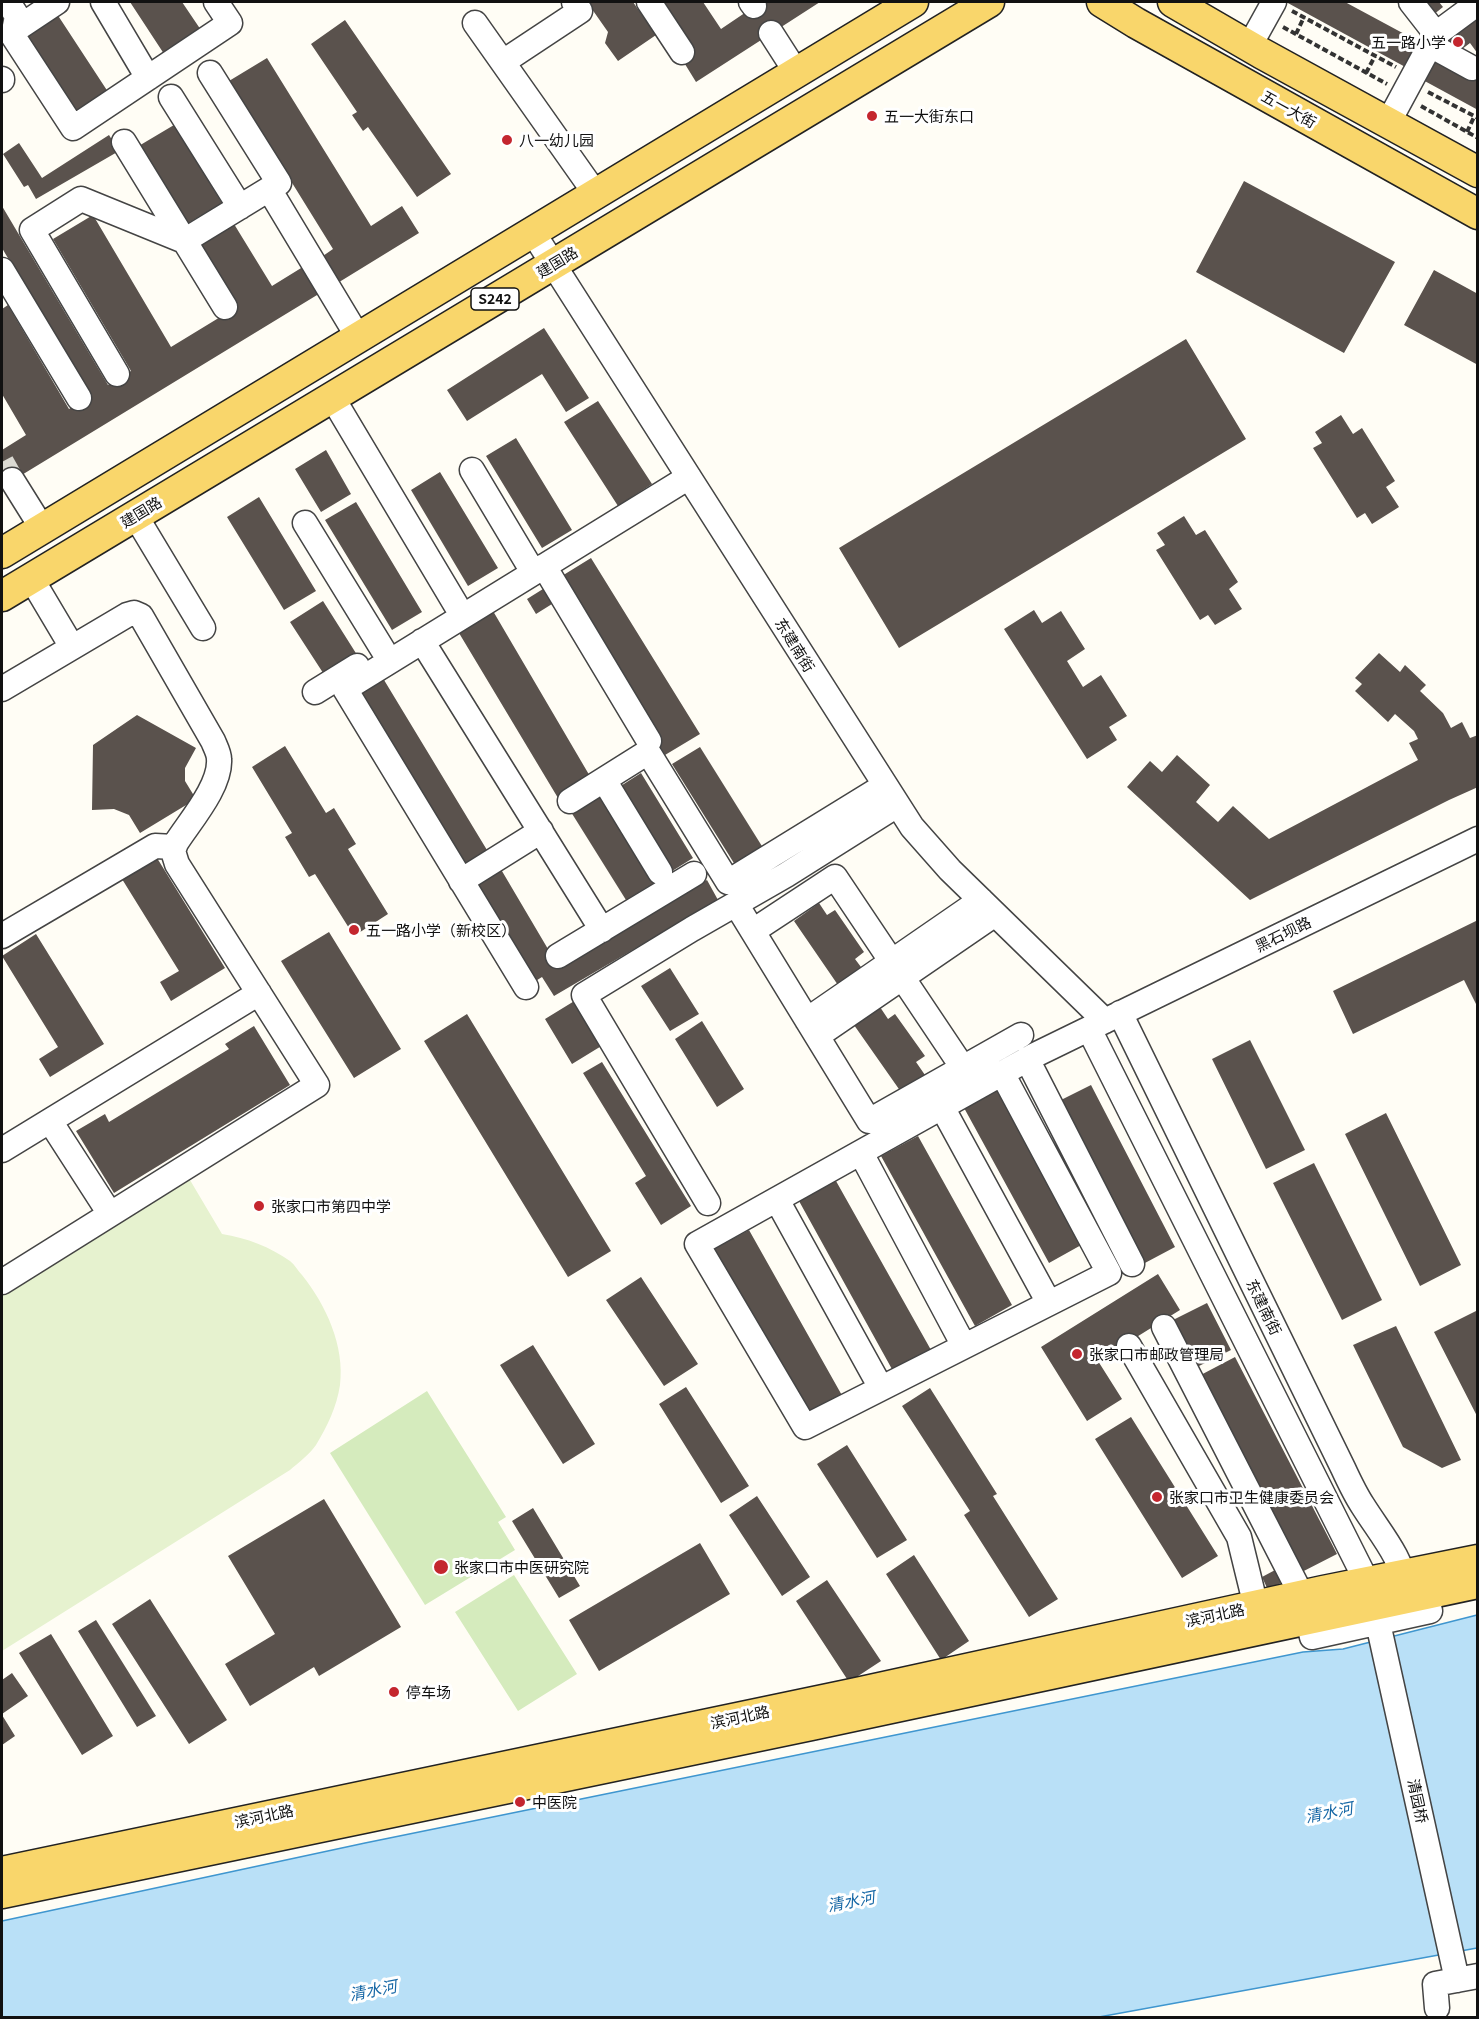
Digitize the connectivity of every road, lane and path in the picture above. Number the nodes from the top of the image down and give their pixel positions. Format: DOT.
graph roads {
  1 [pos="8,2"];
  2 [pos="57,2"];
  3 [pos="103,2"];
  4 [pos="216,2"];
  5 [pos="574,2"];
  6 [pos="649,2"];
  7 [pos="913,2"];
  8 [pos="989,2"];
  9 [pos="1102,2"];
  10 [pos="1173,2"];
  11 [pos="1411,2"];
  12 [pos="1462,7"];
  13 [pos="1276,9"];
  14 [pos="1304,17"];
  15 [pos="476,23"];
  16 [pos="15,30"];
  17 [pos="771,33"];
  18 [pos="1296,34"];
  19 [pos="1433,39"];
  20 [pos="1249,46"];
  21 [pos="682,52"];
  22 [pos="1375,56"];
  23 [pos="503,62"];
  24 [pos="1472,68"];
  25 [pos="796,72"];
  26 [pos="210,73"];
  27 [pos="1366,73"];
  28 [pos="148,78"];
  29 [pos="1410,84"];
  30 [pos="171,97"];
  31 [pos="1476,118"];
  32 [pos="1388,123"];
  33 [pos="1467,132"];
  34 [pos="1478,138"];
  35 [pos="124,142"];
  36 [pos="1478,172"];
  37 [pos="269,189"];
  38 [pos="595,193"];
  39 [pos="240,207"];
  40 [pos="1478,214"];
  41 [pos="532,231"];
  42 [pos="184,241"];
  43 [pos="553,264"];
  44 [pos="6,286"];
  45 [pos="225,307"];
  46 [pos="358,337"];
  47 [pos="117,374"];
  48 [pos="332,397"];
  49 [pos="79,398"];
  50 [pos="472,470"];
  51 [pos="689,477"];
  52 [pos="12,480"];
  53 [pos="611,511"];
  54 [pos="135,516"];
  55 [pos="305,523"];
  56 [pos="42,528"];
  57 [pos="7,549"];
  58 [pos="61,560"];
  59 [pos="536,564"];
  60 [pos="31,578"];
  61 [pos="2,596"];
  62 [pos="456,605"];
  63 [pos="203,628"];
  64 [pos="422,641"];
  65 [pos="72,647"];
  66 [pos="383,650"];
  67 [pos="2,689"];
  68 [pos="315,692"];
  69 [pos="649,741"];
  70 [pos="604,780"];
  71 [pos="890,795"];
  72 [pos="570,801"];
  73 [pos="541,831"];
  74 [pos="1478,839"];
  75 [pos="174,847"];
  76 [pos="660,872"];
  77 [pos="694,874"];
  78 [pos="461,881"];
  79 [pos="736,904"];
  80 [pos="988,907"];
  81 [pos="602,930"];
  82 [pos="753,931"];
  83 [pos="2,936"];
  84 [pos="558,956"];
  85 [pos="897,970"];
  86 [pos="526,987"];
  87 [pos="259,993"];
  88 [pos="1105,1021"];
  89 [pos="812,1028"];
  90 [pos="1021,1035"];
  91 [pos="1027,1059"];
  92 [pos="963,1068"];
  93 [pos="1002,1073"];
  94 [pos="942,1107"];
  95 [pos="50,1121"];
  96 [pos="2,1150"];
  97 [pos="861,1153"];
  98 [pos="777,1200"];
  99 [pos="708,1203"];
  100 [pos="110,1214"];
  101 [pos="1132,1264"];
  102 [pos="2,1282"];
  103 [pos="1049,1304"];
  104 [pos="1164,1327"];
  105 [pos="964,1346"];
  106 [pos="1130,1346"];
  107 [pos="881,1389"];
  108 [pos="1478,1560"];
  109 [pos="1478,1583"];
  110 [pos="1417,1594"];
  111 [pos="1372,1603"];
  112 [pos="1259,1617"];
  113 [pos="1307,1617"];
  114 [pos="2,1872"];
  115 [pos="2,1893"];
  116 [pos="1456,1980"];
  117 [pos="1437,2008"];
  1 -- 16 [label="street"];
  2 -- 16 [label="street"];
  3 -- 28 [label="street"];
  4 -- 28 [label="street"];
  5 -- 23 [label="street"];
  6 -- 21 [label="street"];
  7 -- 25 [label="main road, S242"];
  8 -- 43 [label="main road, 建国路 / S242"];
  9 -- 40 [label="main road, 五一大街"];
  10 -- 20 [label="main road"];
  11 -- 19 [label="street"];
  12 -- 19 [label="street"];
  13 -- 14 [label="path"];
  13 -- 18 [label="path"];
  13 -- 20 [label="street"];
  14 -- 18 [label="path"];
  14 -- 22 [label="path"];
  15 -- 23 [label="street"];
  16 -- 28 [label="street"];
  17 -- 25 [label="street"];
  18 -- 27 [label="path"];
  19 -- 24 [label="street"];
  19 -- 29 [label="street"];
  20 -- 32 [label="main road"];
  22 -- 27 [label="path"];
  22 -- 29 [label="path"];
  23 -- 38 [label="street"];
  25 -- 38 [label="main road, S242"];
  26 -- 37 [label="street"];
  27 -- 29 [label="path"];
  29 -- 31 [label="path"];
  29 -- 32 [label="street"];
  29 -- 33 [label="path"];
  30 -- 39 [label="street"];
  31 -- 33 [label="path"];
  32 -- 36 [label="main road"];
  33 -- 34 [label="path"];
  35 -- 42 [label="street"];
  37 -- 39 [label="street"];
  37 -- 46 [label="street"];
  38 -- 41 [label="main road, S242"];
  39 -- 42 [label="street"];
  41 -- 43 [label="street, 东建南街"];
  41 -- 46 [label="main road, S242"];
  42 -- 45 [label="street"];
  42 -- 47 [label="street"];
  43 -- 48 [label="main road, 建国路 / S242"];
  43 -- 51 [label="street, 东建南街"];
  44 -- 49 [label="street"];
  46 -- 56 [label="main road, S242"];
  48 -- 54 [label="main road, 建国路 / S242"];
  48 -- 62 [label="street"];
  50 -- 59 [label="street"];
  51 -- 59 [label="street"];
  51 -- 71 [label="street, 东建南街"];
  52 -- 56 [label="street"];
  53 -- 59 [label="street"];
  54 -- 58 [label="main road, 建国路 / S242"];
  54 -- 63 [label="street"];
  55 -- 66 [label="street"];
  56 -- 57 [label="main road, S242"];
  56 -- 58 [label="main road"];
  57 -- 60 [label="main road"];
  58 -- 60 [label="main road, 建国路 / S242"];
  59 -- 62 [label="street"];
  59 -- 64 [label="street"];
  59 -- 69 [label="street"];
  60 -- 61 [label="main road, 建国路 / S242"];
  60 -- 65 [label="street"];
  62 -- 66 [label="street"];
  64 -- 73 [label="street"];
  64 -- 78 [label="street"];
  65 -- 67 [label="street"];
  65 -- 75 [label="street"];
  66 -- 68 [label="street"];
  70 -- 71 [label="street"];
  70 -- 72 [label="street"];
  70 -- 76 [label="street"];
  71 -- 79 [label="street"];
  71 -- 80 [label="street, 东建南街"];
  73 -- 78 [label="street"];
  73 -- 81 [label="street"];
  74 -- 88 [label="street, 黑石坝路"];
  75 -- 83 [label="street"];
  75 -- 87 [label="street"];
  77 -- 81 [label="street"];
  78 -- 86 [label="street"];
  79 -- 82 [label="street"];
  79 -- 99 [label="street"];
  80 -- 85 [label="street"];
  80 -- 88 [label="street, 东建南街"];
  81 -- 84 [label="street"];
  82 -- 85 [label="street"];
  82 -- 89 [label="street"];
  85 -- 89 [label="street"];
  85 -- 92 [label="street"];
  87 -- 95 [label="street"];
  87 -- 100 [label="street"];
  88 -- 91 [label="street, 黑石坝路"];
  88 -- 110 [label="street, 东建南街"];
  88 -- 111 [label="street, 东建南街"];
  89 -- 92 [label="street"];
  90 -- 92 [label="street"];
  91 -- 93 [label="street, 黑石坝路"];
  91 -- 101 [label="street"];
  93 -- 94 [label="street, 黑石坝路"];
  93 -- 103 [label="street"];
  94 -- 97 [label="street, 黑石坝路"];
  94 -- 103 [label="street"];
  95 -- 96 [label="street"];
  95 -- 100 [label="street"];
  97 -- 98 [label="street, 黑石坝路"];
  97 -- 105 [label="street"];
  98 -- 107 [label="street"];
  98 -- 107 [label="street, 黑石坝路"];
  100 -- 102 [label="street"];
  103 -- 105 [label="street"];
  104 -- 113 [label="street"];
  105 -- 107 [label="street"];
  106 -- 112 [label="street"];
  108 -- 110 [label="main road, 滨河北路"];
  109 -- 110 [label="main road, 滨河北路"];
  110 -- 111 [label="main road, 滨河北路"];
  111 -- 113 [label="main road, 滨河北路"];
  111 -- 116 [label="street, 清园桥"];
  112 -- 113 [label="main road, 滨河北路"];
  112 -- 114 [label="main road, 滨河北路"];
  112 -- 115 [label="main road, 滨河北路"];
  116 -- 117 [label="street, 清园桥"];
}
